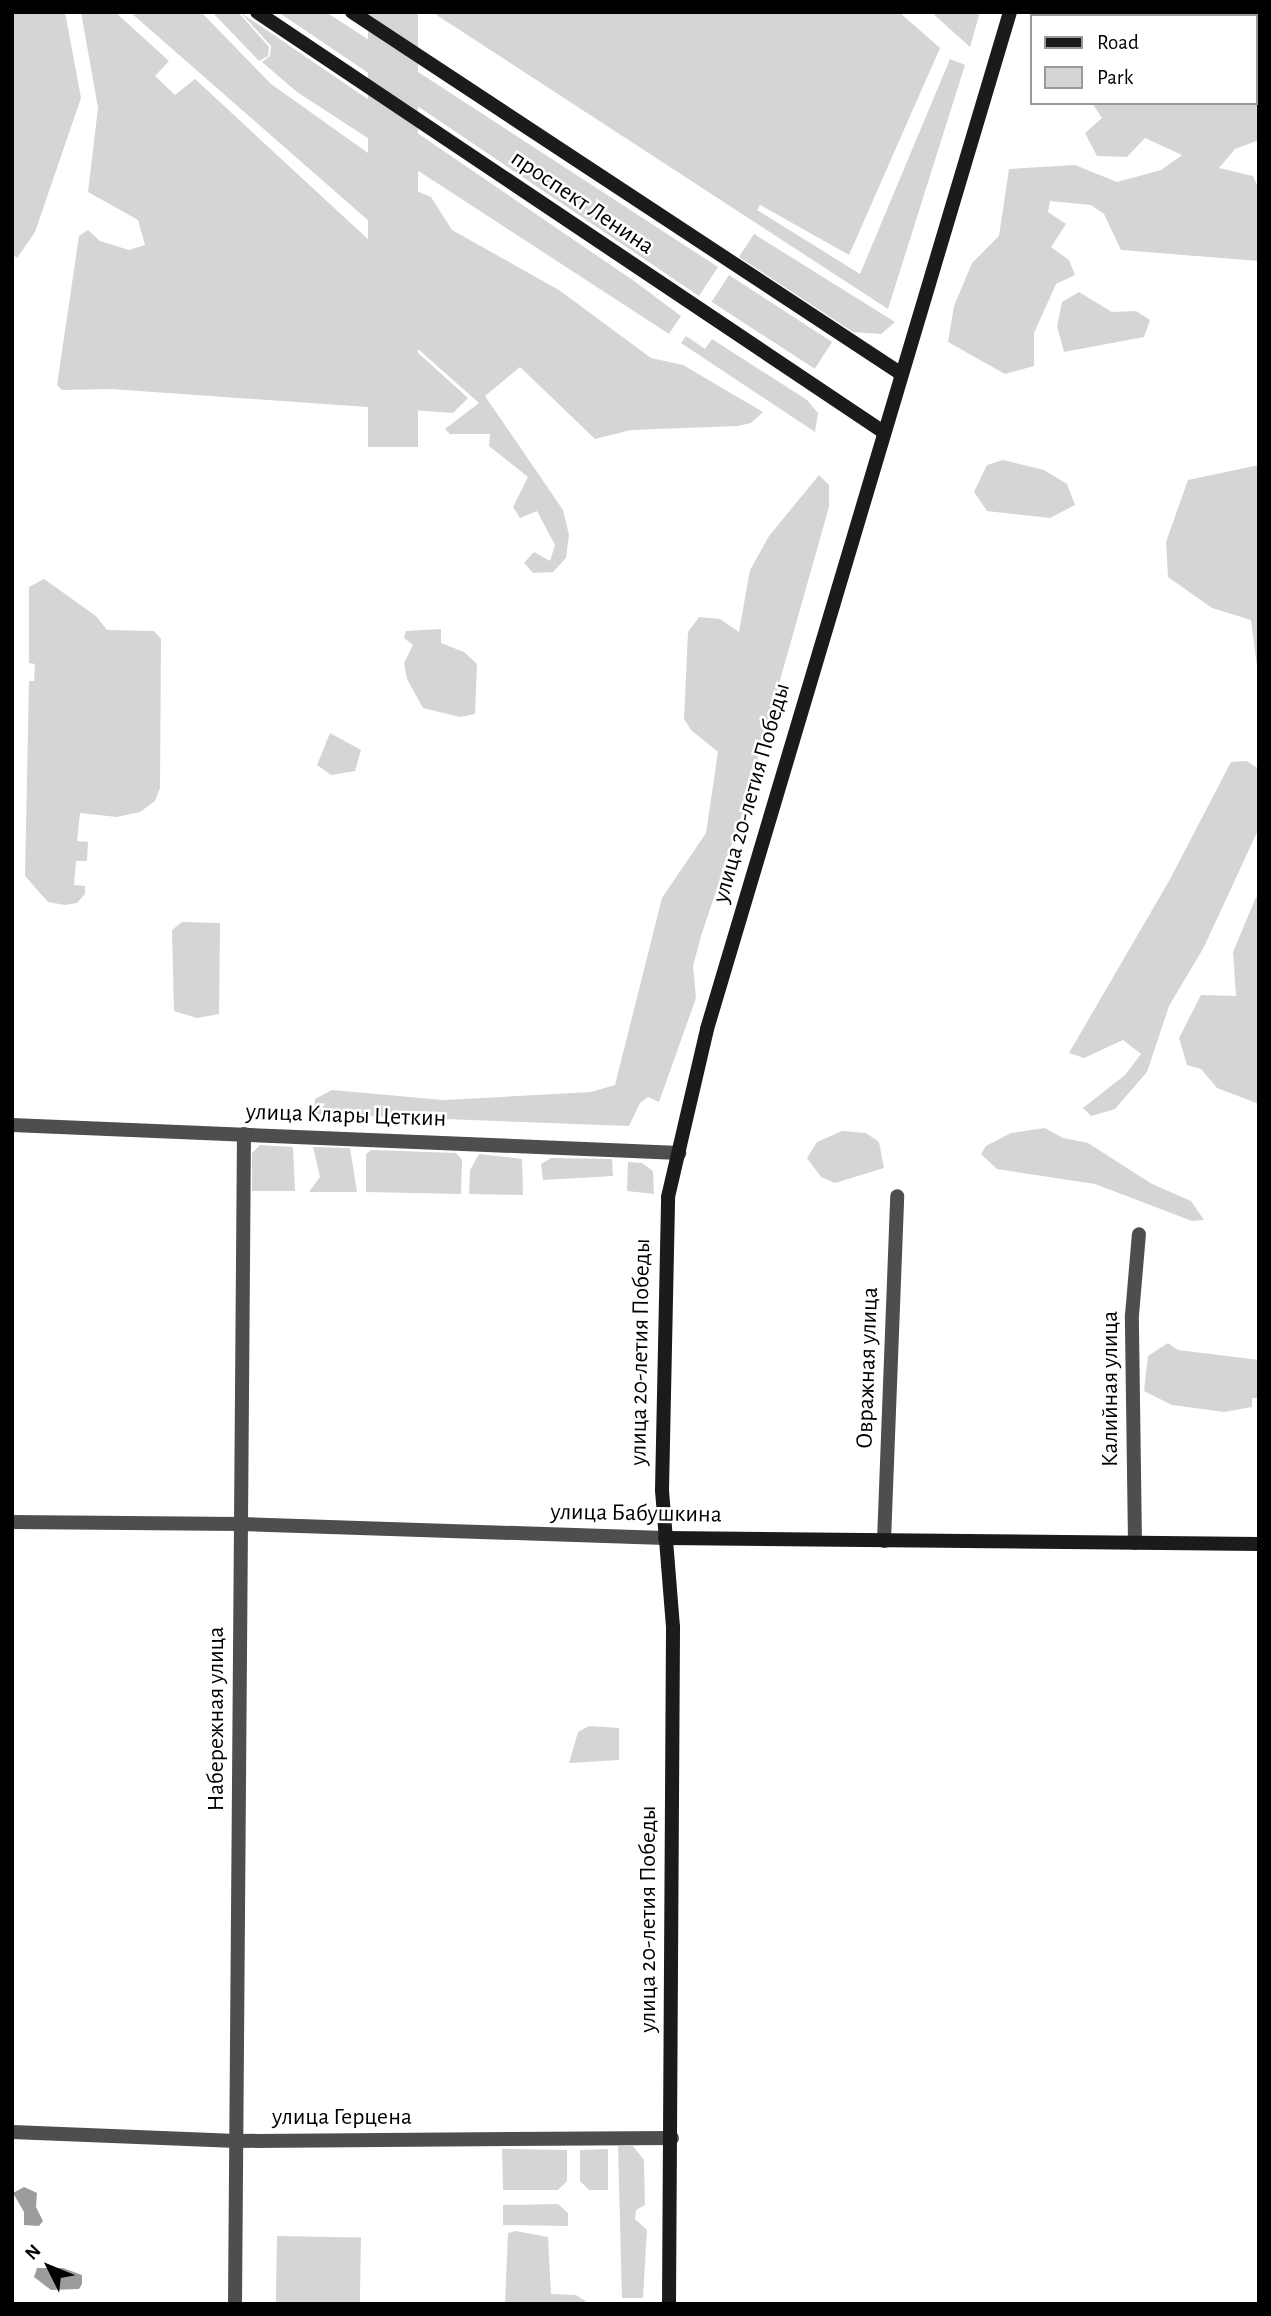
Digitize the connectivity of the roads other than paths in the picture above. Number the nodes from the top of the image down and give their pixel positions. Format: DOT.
graph roads {
  1 [pos="257,12"];
  2 [pos="352,12"];
  3 [pos="1010,12"];
  4 [pos="900,373"];
  5 [pos="882,431"];
  6 [pos="12,1125"];
  7 [pos="244,1135"];
  8 [pos="679,1153"];
  9 [pos="897,1196"];
  10 [pos="1139,1234"];
  11 [pos="12,1522"];
  12 [pos="241,1524"];
  13 [pos="665,1538"];
  14 [pos="884,1541"];
  15 [pos="1135,1543"];
  16 [pos="1259,1544"];
  17 [pos="12,2132"];
  18 [pos="671,2138"];
  19 [pos="237,2141"];
  20 [pos="235,2304"];
  21 [pos="669,2304"];
  1 -- 5 [label="street, проспект Ленина"];
  2 -- 4 [label="street, проспект Ленина"];
  3 -- 4 [label="street, улица 20-летия Победы"];
  4 -- 5 [label="street, улица 20-летия Победы"];
  5 -- 8 [label="street, улица 20-летия Победы"];
  6 -- 7 [label="street, улица Клары Цеткин"];
  7 -- 8 [label="street, улица Клары Цеткин"];
  7 -- 12 [label="street, Набережная улица"];
  8 -- 13 [label="street, улица 20-летия Победы"];
  9 -- 14 [label="street, Овражная улица"];
  10 -- 15 [label="street, Калийная улица"];
  11 -- 12 [label="street, улица Бабушкина"];
  12 -- 13 [label="street, улица Бабушкина"];
  12 -- 19 [label="street, Набережная улица"];
  13 -- 14 [label="street, улица Бабушкина"];
  13 -- 18 [label="street, улица 20-летия Победы"];
  14 -- 15 [label="street, улица Бабушкина"];
  15 -- 16 [label="street, улица Бабушкина"];
  17 -- 19 [label="street, улица Герцена"];
  18 -- 19 [label="street, улица Герцена"];
  18 -- 21 [label="street, улица 20-летия Победы"];
  19 -- 20 [label="street, Набережная улица"];
}
